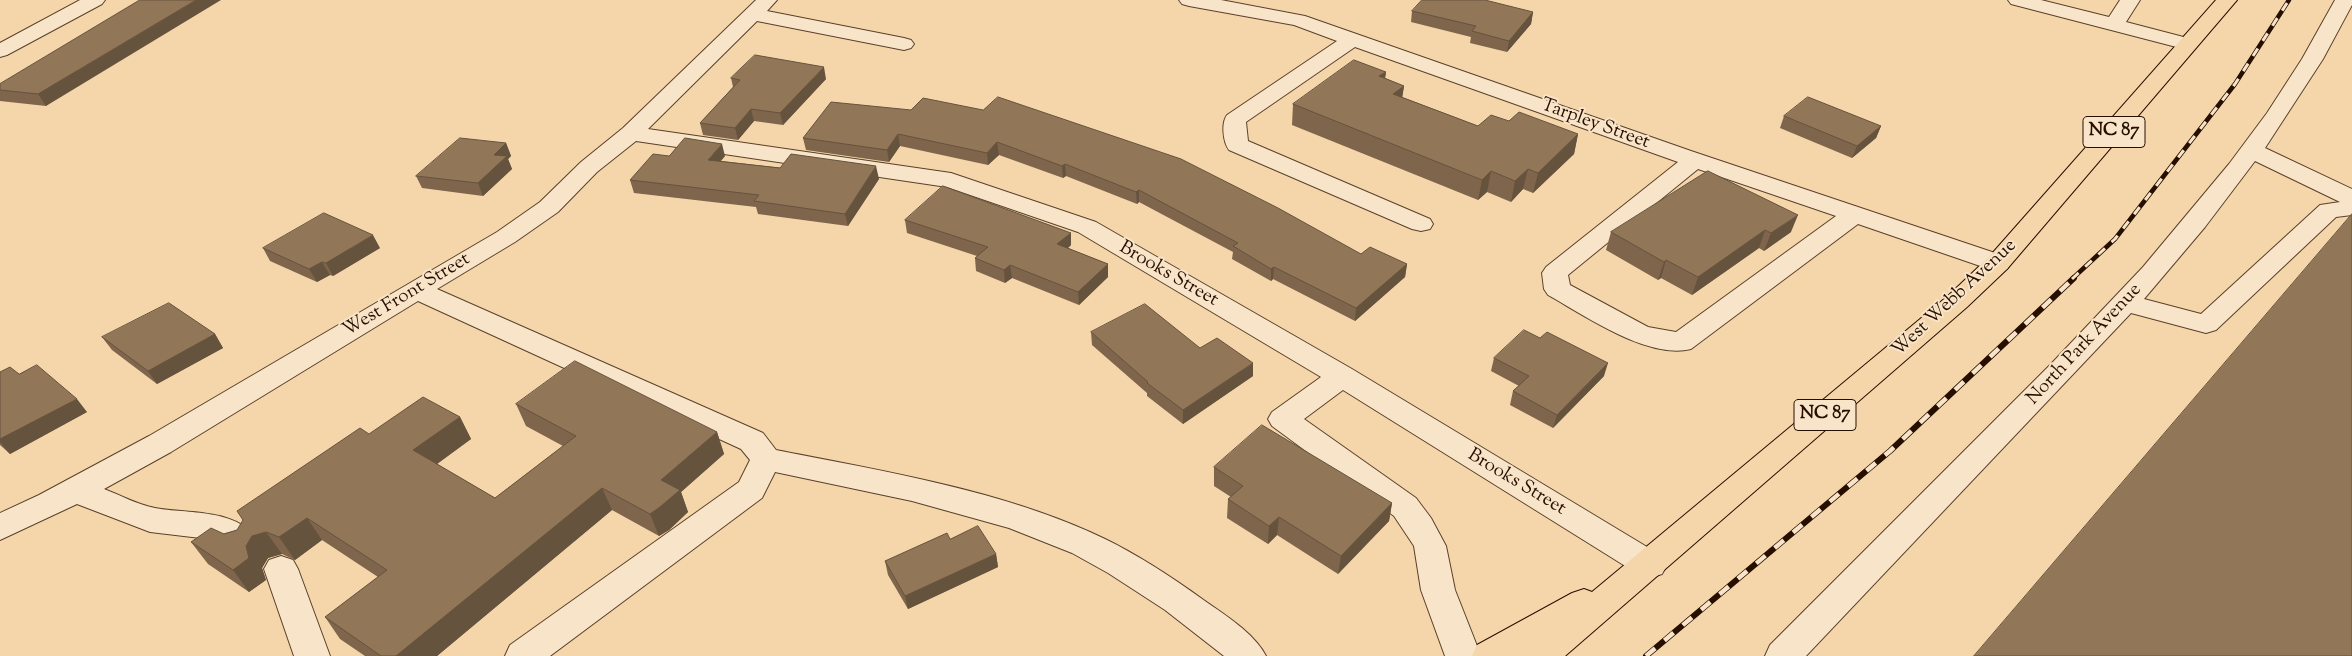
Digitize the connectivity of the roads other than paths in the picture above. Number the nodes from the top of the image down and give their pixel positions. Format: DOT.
graph roads {
  1 [pos="1188,0"];
  2 [pos="2018,0"];
  3 [pos="2130,0"];
  4 [pos="2228,0"];
  5 [pos="2345,0"];
  6 [pos="86,1"];
  7 [pos="2053,4"];
  8 [pos="760,7"];
  9 [pos="2114,25"];
  10 [pos="1353,39"];
  11 [pos="904,44"];
  12 [pos="2188,44"];
  13 [pos="0,51"];
  14 [pos="631,132"];
  15 [pos="2252,151"];
  16 [pos="1696,160"];
  17 [pos="2352,198"];
  18 [pos="2352,208"];
  19 [pos="1854,214"];
  20 [pos="1421,224"];
  21 [pos="1998,263"];
  22 [pos="418,291"];
  23 [pos="2124,303"];
  24 [pos="1342,376"];
  25 [pos="766,459"];
  26 [pos="75,490"];
  27 [pos="0,527"];
  28 [pos="241,541"];
  29 [pos="1650,565"];
  30 [pos="281,569"];
  31 [pos="312,656"];
  32 [pos="523,656"];
  33 [pos="1248,656"];
  34 [pos="1463,656"];
  35 [pos="1490,656"];
  36 [pos="1540,656"];
  37 [pos="1784,656"];
  1 -- 10 [label="street, Tarpley Street"];
  2 -- 7 [label="street"];
  3 -- 9 [label="street"];
  4 -- 12 [label="highway, West Webb Avenue / NC 87"];
  5 -- 15 [label="street, North Park Avenue"];
  6 -- 13 [label="street"];
  7 -- 9 [label="street"];
  8 -- 11 [label="street"];
  8 -- 14 [label="street, West Front Street"];
  9 -- 12 [label="street"];
  10 -- 16 [label="street, Tarpley Street"];
  10 -- 20 [label="street"];
  12 -- 21 [label="highway, West Webb Avenue / NC 87"];
  14 -- 22 [label="street, West Front Street"];
  14 -- 24 [label="street, Brooks Street"];
  15 -- 17 [label="street"];
  15 -- 23 [label="street, North Park Avenue"];
  16 -- 19 [label="street, Tarpley Street"];
  16 -- 19 [label="street"];
  18 -- 23 [label="street"];
  19 -- 21 [label="street, Tarpley Street"];
  21 -- 29 [label="highway, West Webb Avenue / NC 87"];
  22 -- 25 [label="street"];
  22 -- 26 [label="street, West Front Street"];
  23 -- 37 [label="street, North Park Avenue"];
  24 -- 29 [label="street, Brooks Street"];
  24 -- 34 [label="street"];
  25 -- 32 [label="street"];
  25 -- 33 [label="street"];
  26 -- 27 [label="street, West Front Street"];
  26 -- 28 [label="street"];
  29 -- 35 [label="highway, West Webb Avenue / NC 87"];
  29 -- 36 [label="highway, West Webb Avenue / NC 87"];
  30 -- 31 [label="street"];
}
